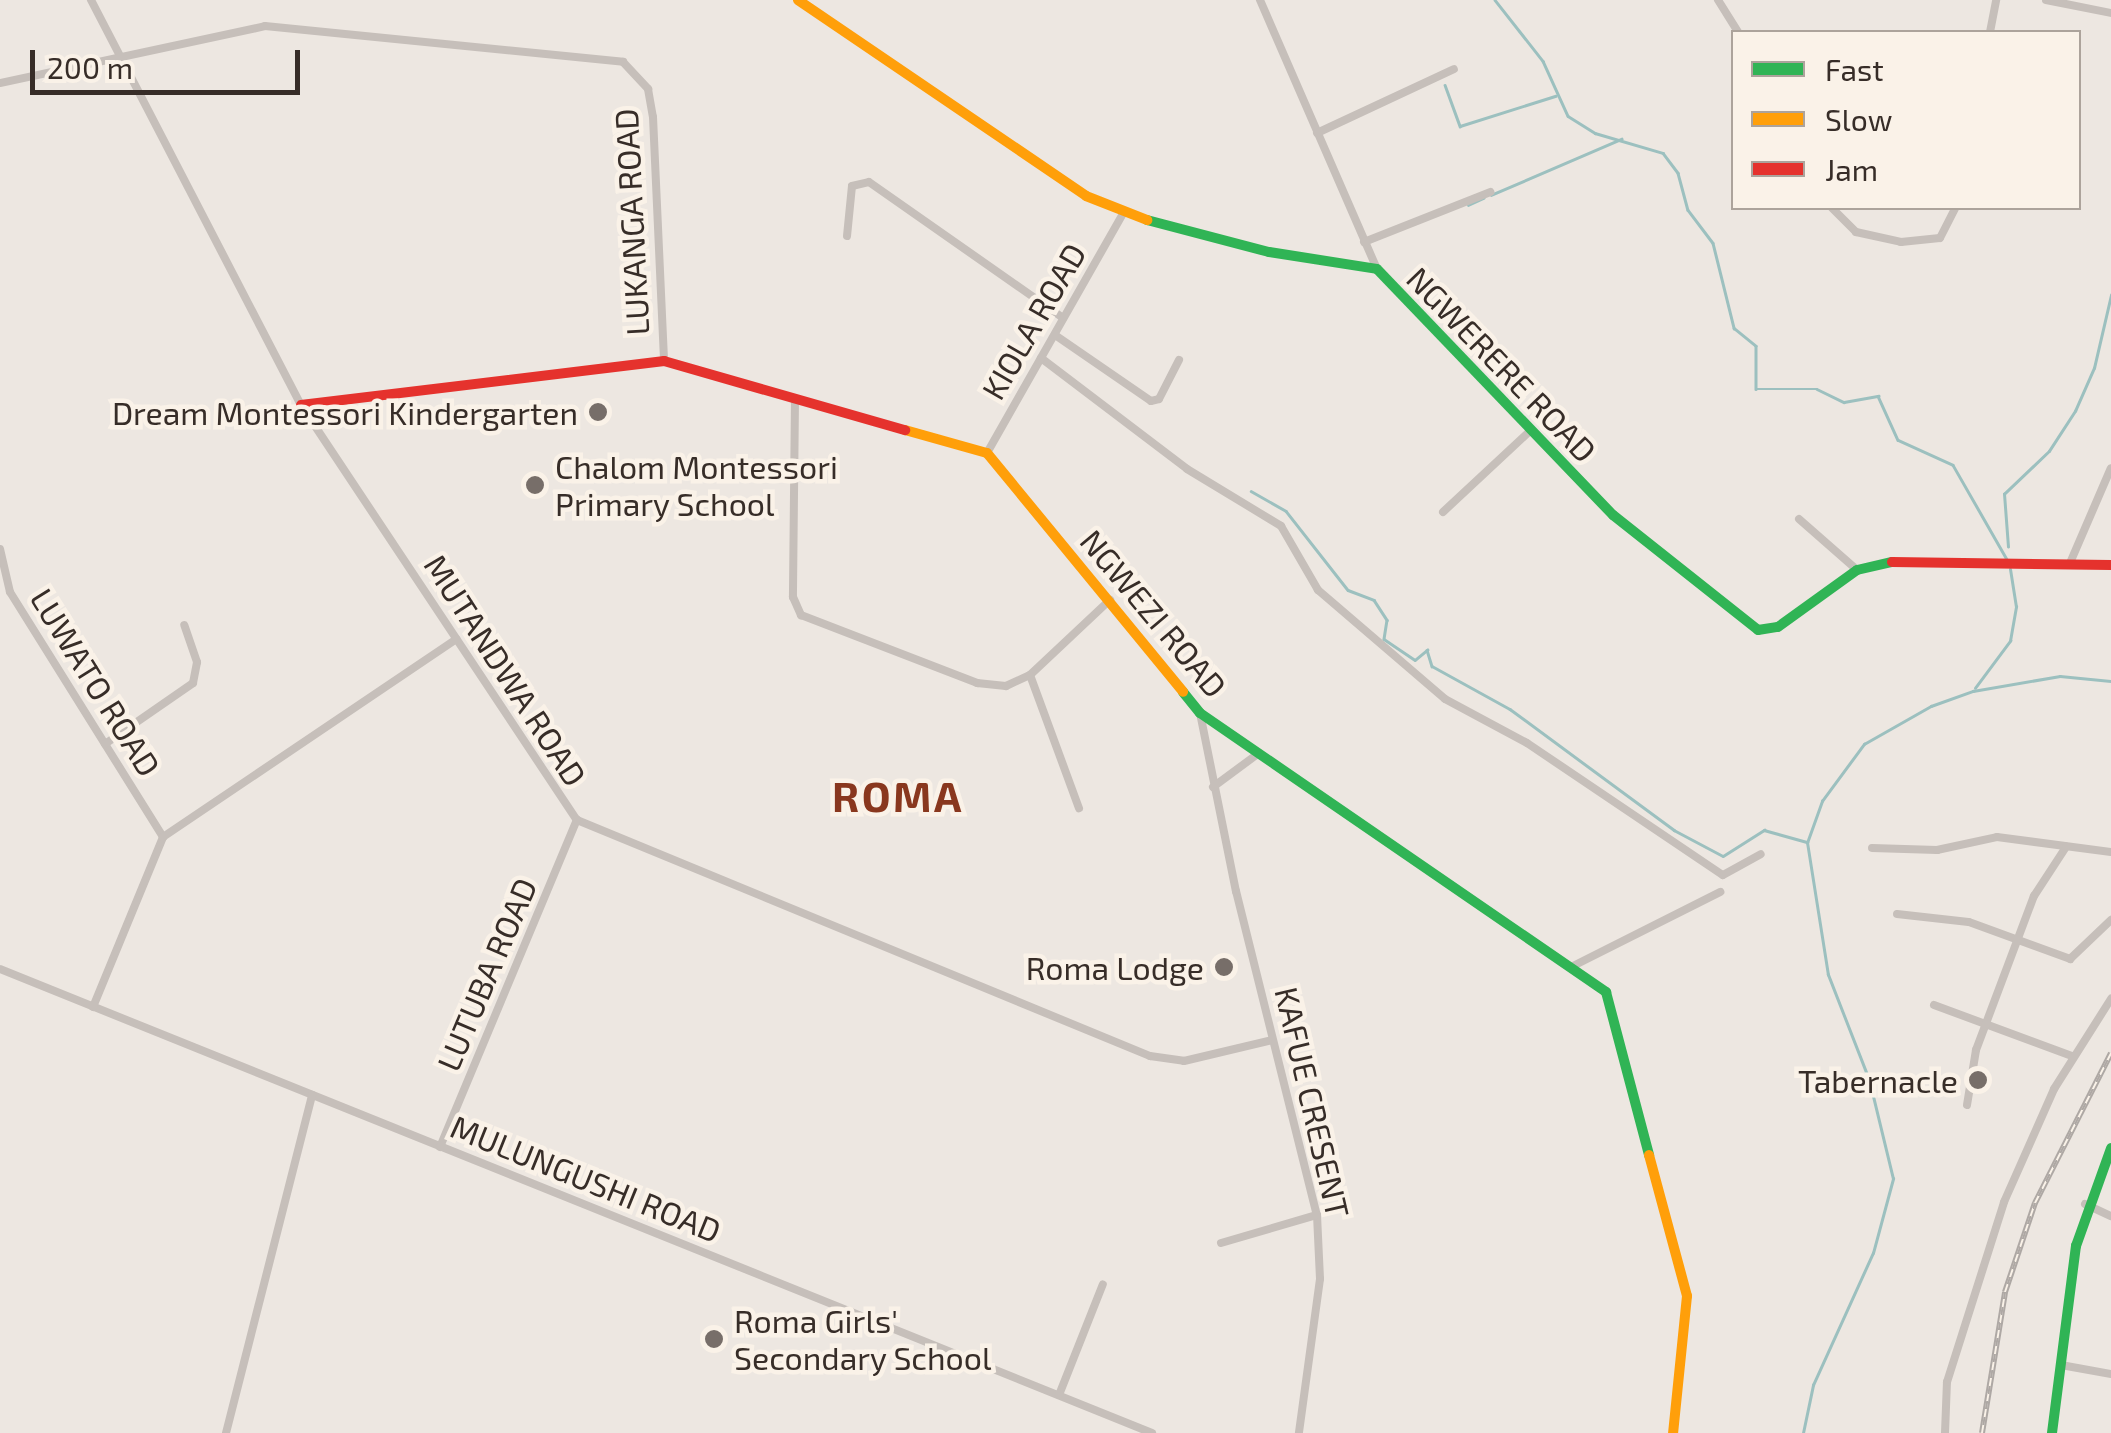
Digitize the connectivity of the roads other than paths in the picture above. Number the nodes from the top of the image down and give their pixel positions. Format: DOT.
graph roads {
  1 [pos="91,0"];
  2 [pos="798,0"];
  3 [pos="1260,0"];
  4 [pos="1718,0"];
  5 [pos="1996,0"];
  6 [pos="2046,0"];
  7 [pos="2111,13"];
  8 [pos="1737,30"];
  9 [pos="1990,30"];
  10 [pos="120,54"];
  11 [pos="1454,69"];
  12 [pos="0,83"];
  13 [pos="1317,133"];
  14 [pos="1490,192"];
  15 [pos="1834,210"];
  16 [pos="1955,210"];
  17 [pos="1123,214"];
  18 [pos="847,236"];
  19 [pos="1364,242"];
  20 [pos="1377,269"];
  21 [pos="1063,318"];
  22 [pos="1056,334"];
  23 [pos="1041,358"];
  24 [pos="1179,360"];
  25 [pos="664,361"];
  26 [pos="795,399"];
  27 [pos="301,405"];
  28 [pos="1530,432"];
  29 [pos="987,453"];
  30 [pos="2111,468"];
  31 [pos="1443,512"];
  32 [pos="1799,519"];
  33 [pos="0,549"];
  34 [pos="2070,563"];
  35 [pos="2111,565"];
  36 [pos="1857,570"];
  37 [pos="1110,600"];
  38 [pos="184,625"];
  39 [pos="457,639"];
  40 [pos="1030,675"];
  41 [pos="1200,712"];
  42 [pos="106,744"];
  43 [pos="1259,753"];
  44 [pos="1213,787"];
  45 [pos="1080,808"];
  46 [pos="577,820"];
  47 [pos="163,837"];
  48 [pos="2066,847"];
  49 [pos="1872,848"];
  50 [pos="2111,852"];
  51 [pos="1761,854"];
  52 [pos="1720,892"];
  53 [pos="1897,914"];
  54 [pos="2111,920"];
  55 [pos="2020,938"];
  56 [pos="1573,966"];
  57 [pos="0,970"];
  58 [pos="2111,999"];
  59 [pos="1934,1005"];
  60 [pos="93,1007"];
  61 [pos="1992,1023"];
  62 [pos="1272,1040"];
  63 [pos="2072,1056"];
  64 [pos="312,1095"];
  65 [pos="1967,1105"];
  66 [pos="440,1146"];
  67 [pos="2111,1148"];
  68 [pos="2086,1204"];
  69 [pos="1317,1216"];
  70 [pos="2111,1216"];
  71 [pos="1221,1244"];
  72 [pos="1104,1284"];
  73 [pos="2062,1365"];
  74 [pos="2111,1374"];
  75 [pos="1059,1395"];
  76 [pos="1137,1430"];
  77 [pos="226,1433"];
  78 [pos="1152,1433"];
  79 [pos="1299,1433"];
  80 [pos="1673,1433"];
  81 [pos="1945,1433"];
  82 [pos="2052,1433"];
  1 -- 10 [label="street, MUTANDWA ROAD"];
  2 -- 17 [label="street, NGWERERE ROAD"];
  3 -- 13 [label="street"];
  4 -- 8 [label="street"];
  5 -- 9 [label="street"];
  6 -- 7 [label="street"];
  10 -- 12 [label="street, LUKANGA ROAD"];
  10 -- 25 [label="street, LUKANGA ROAD"];
  10 -- 27 [label="street, MUTANDWA ROAD"];
  11 -- 13 [label="street"];
  13 -- 19 [label="street"];
  14 -- 19 [label="street"];
  15 -- 16 [label="street"];
  17 -- 20 [label="street, NGWERERE ROAD"];
  17 -- 21 [label="street, KIOLA ROAD"];
  18 -- 21 [label="street"];
  19 -- 20 [label="street"];
  20 -- 28 [label="street, NGWERERE ROAD"];
  21 -- 22 [label="street, KIOLA ROAD"];
  22 -- 23 [label="street, KIOLA ROAD"];
  22 -- 24 [label="street"];
  23 -- 29 [label="street, KIOLA ROAD"];
  23 -- 51 [label="street"];
  25 -- 26 [label="street"];
  25 -- 27 [label="street"];
  26 -- 29 [label="street"];
  26 -- 40 [label="street"];
  27 -- 39 [label="street, MUTANDWA ROAD"];
  28 -- 31 [label="street"];
  28 -- 36 [label="street, NGWERERE ROAD"];
  29 -- 37 [label="street, NGWEZI ROAD"];
  30 -- 34 [label="street"];
  32 -- 36 [label="street"];
  33 -- 42 [label="street, LUWATO ROAD"];
  34 -- 35 [label="street, NGWERERE ROAD"];
  34 -- 36 [label="street, NGWERERE ROAD"];
  37 -- 40 [label="street"];
  37 -- 41 [label="street, NGWEZI ROAD"];
  38 -- 42 [label="street"];
  39 -- 46 [label="street, MUTANDWA ROAD"];
  39 -- 47 [label="street"];
  40 -- 45 [label="street"];
  41 -- 43 [label="street, NGWEZI ROAD"];
  41 -- 44 [label="street, KAFUE CRESENT"];
  42 -- 47 [label="street, LUWATO ROAD"];
  43 -- 44 [label="street"];
  43 -- 56 [label="street, NGWEZI ROAD"];
  44 -- 62 [label="street, KAFUE CRESENT"];
  46 -- 62 [label="street, MUTANDWA ROAD"];
  46 -- 66 [label="street, LUTUBA ROAD"];
  47 -- 60 [label="street"];
  48 -- 49 [label="street"];
  48 -- 50 [label="street"];
  48 -- 55 [label="street"];
  52 -- 56 [label="street"];
  53 -- 55 [label="street"];
  54 -- 55 [label="street"];
  55 -- 61 [label="street"];
  56 -- 80 [label="street, NGWEZI ROAD"];
  57 -- 60 [label="street, MULUNGUSHI ROAD"];
  58 -- 63 [label="street"];
  59 -- 61 [label="street"];
  60 -- 64 [label="street, MULUNGUSHI ROAD"];
  61 -- 63 [label="street"];
  61 -- 65 [label="street"];
  62 -- 69 [label="street, KAFUE CRESENT"];
  63 -- 81 [label="street"];
  64 -- 66 [label="street, MULUNGUSHI ROAD"];
  64 -- 77 [label="street"];
  66 -- 75 [label="street, MULUNGUSHI ROAD"];
  67 -- 68 [label="street"];
  68 -- 70 [label="street"];
  68 -- 73 [label="street"];
  69 -- 71 [label="street"];
  69 -- 79 [label="street, KAFUE CRESENT"];
  72 -- 75 [label="street"];
  73 -- 74 [label="street"];
  73 -- 82 [label="street"];
  75 -- 76 [label="street, MULUNGUSHI ROAD"];
  76 -- 78 [label="street, MULUNGUSHI ROAD"];
}
